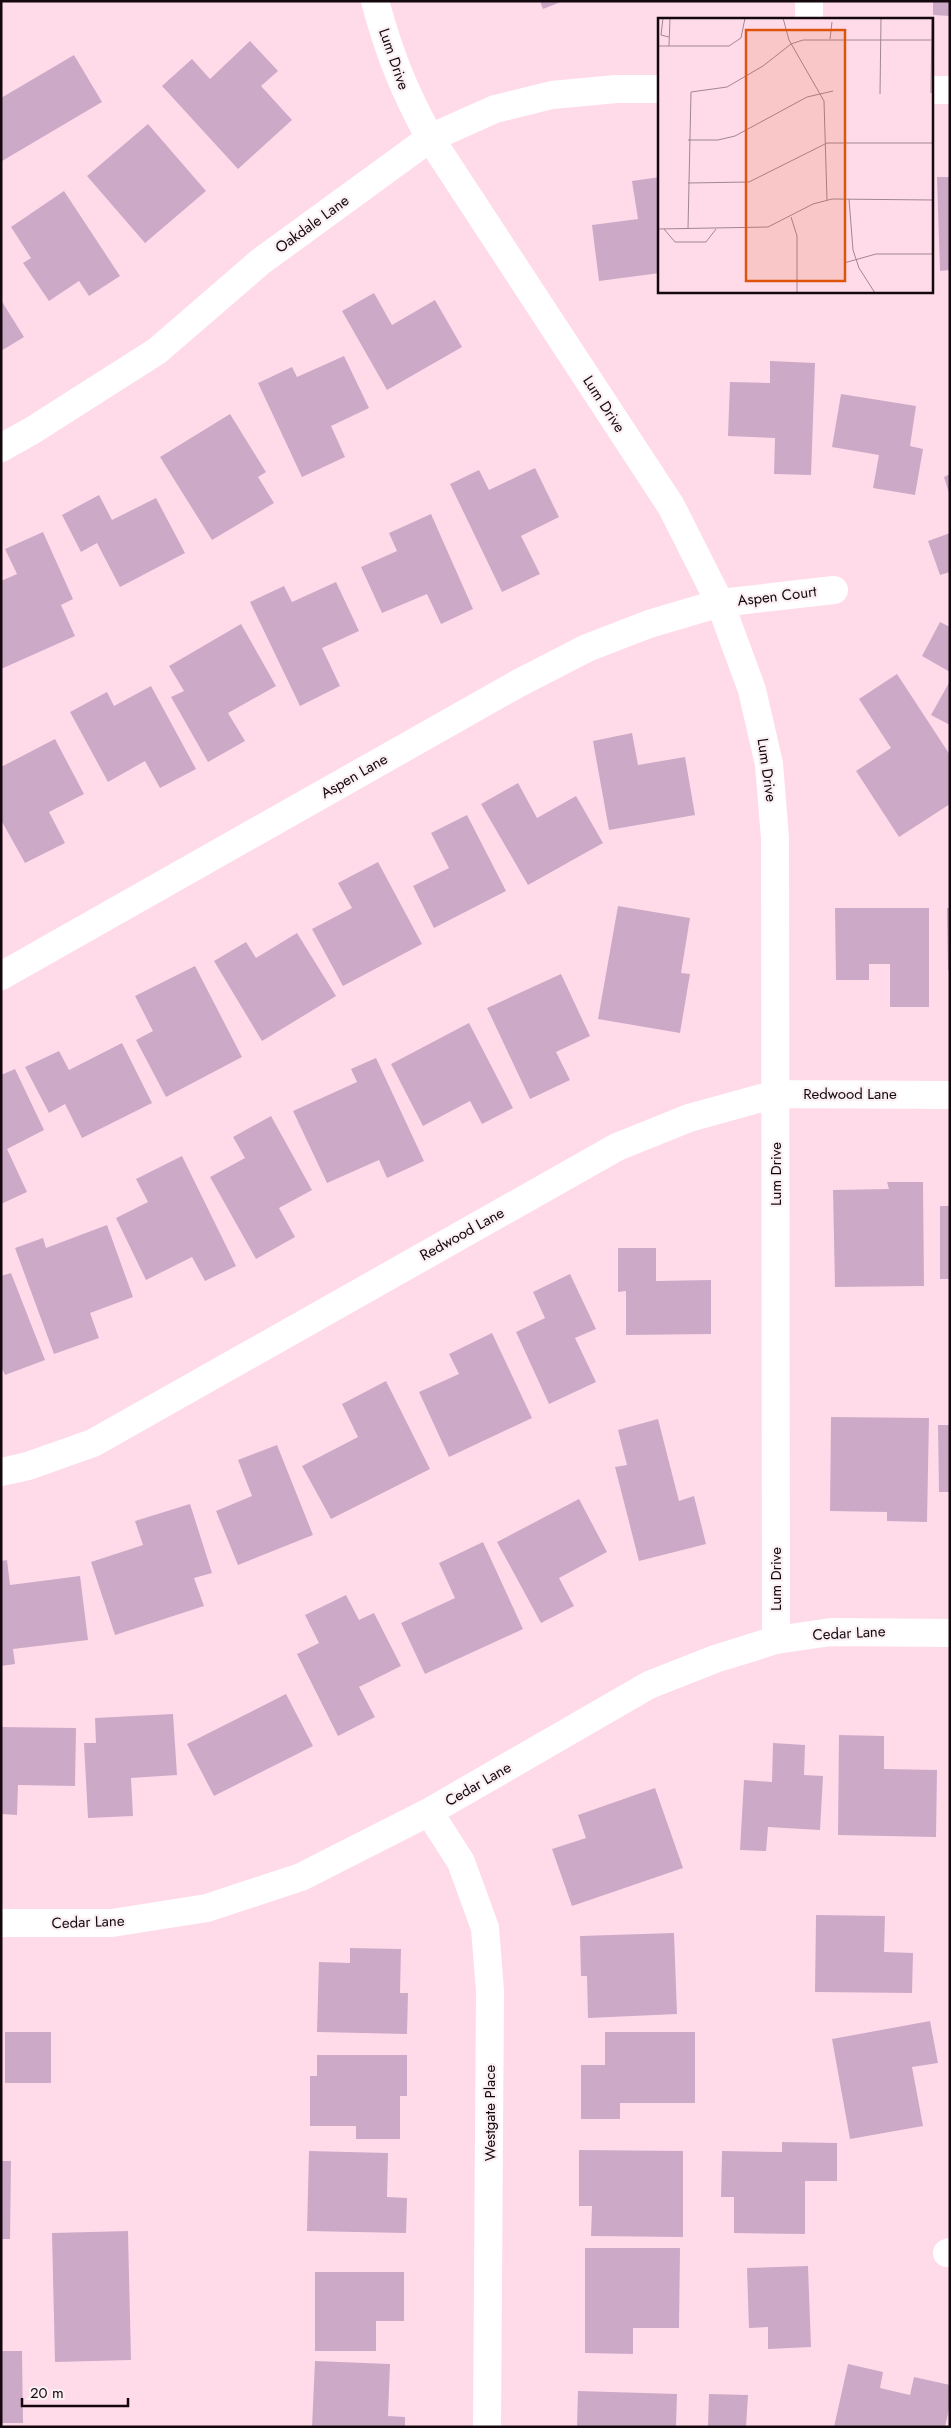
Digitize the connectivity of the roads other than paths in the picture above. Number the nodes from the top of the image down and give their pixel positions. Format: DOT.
graph roads {
  1 [pos="375,1"];
  2 [pos="809,1"];
  3 [pos="809,18"];
  4 [pos="658,89"];
  5 [pos="934,90"];
  6 [pos="950,90"];
  7 [pos="430,138"];
  8 [pos="1,448"];
  9 [pos="834,590"];
  10 [pos="720,603"];
  11 [pos="1,976"];
  12 [pos="776,1094"];
  13 [pos="950,1094"];
  14 [pos="1,1472"];
  15 [pos="950,1633"];
  16 [pos="776,1640"];
  17 [pos="429,1812"];
  18 [pos="1,1923"];
  19 [pos="487,2427"];
  1 -- 7 [label="street, Lum Drive"];
  2 -- 3 [label="street"];
  4 -- 7 [label="street, Oakdale Lane"];
  5 -- 6 [label="street"];
  7 -- 8 [label="street, Oakdale Lane"];
  7 -- 10 [label="street, Lum Drive"];
  9 -- 10 [label="street, Aspen Court"];
  10 -- 11 [label="street, Aspen Lane"];
  10 -- 12 [label="street, Lum Drive"];
  12 -- 13 [label="street, Redwood Lane"];
  12 -- 14 [label="street, Redwood Lane"];
  12 -- 16 [label="street, Lum Drive"];
  15 -- 16 [label="street, Cedar Lane"];
  16 -- 17 [label="street, Cedar Lane"];
  17 -- 18 [label="street, Cedar Lane"];
  17 -- 19 [label="street, Westgate Place"];
}
